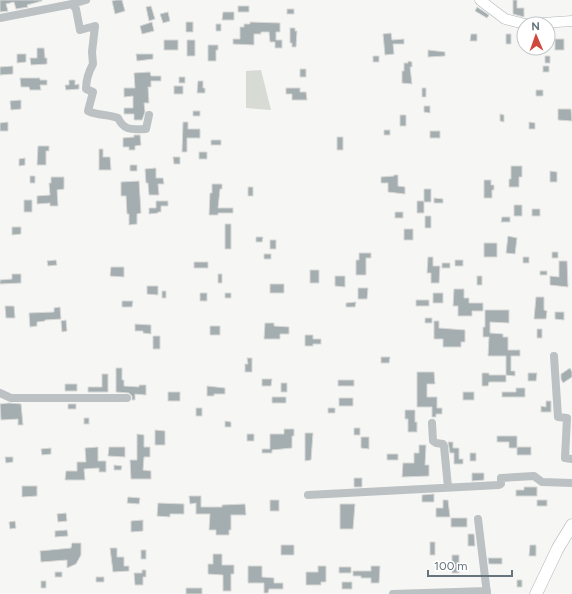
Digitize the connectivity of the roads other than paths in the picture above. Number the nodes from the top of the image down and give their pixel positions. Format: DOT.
graph roads {
  1 [pos="86,0"];
  2 [pos="480,0"];
  3 [pos="72,4"];
  4 [pos="0,18"];
  5 [pos="572,21"];
  6 [pos="516,22"];
  7 [pos="556,22"];
  8 [pos="148,115"];
  9 [pos="554,356"];
  10 [pos="0,393"];
  11 [pos="127,398"];
  12 [pos="432,423"];
  13 [pos="572,459"];
  14 [pos="572,483"];
  15 [pos="448,487"];
  16 [pos="308,495"];
  17 [pos="478,519"];
  18 [pos="572,525"];
  19 [pos="487,592"];
  20 [pos="392,594"];
  21 [pos="536,594"];
  1 -- 3 [label="street"];
  2 -- 6 [label="main road"];
  3 -- 4 [label="street"];
  3 -- 8 [label="street"];
  5 -- 7 [label="main road"];
  9 -- 13 [label="street"];
  10 -- 11 [label="street"];
  12 -- 15 [label="street"];
  14 -- 15 [label="street"];
  15 -- 16 [label="street"];
  17 -- 19 [label="street"];
  18 -- 21 [label="highway"];
  19 -- 20 [label="street"];
}
